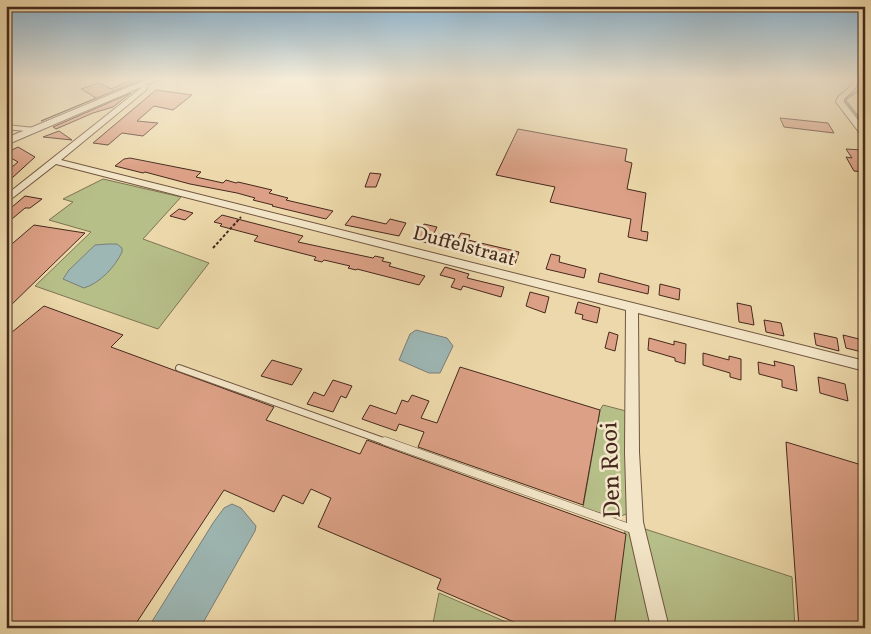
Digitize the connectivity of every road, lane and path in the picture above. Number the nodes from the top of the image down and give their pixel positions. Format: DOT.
graph roads {
  1 [pos="86,109"];
  2 [pos="120,109"];
  3 [pos="845,109"];
  4 [pos="6,127"];
  5 [pos="35,130"];
  6 [pos="865,134"];
  7 [pos="6,142"];
  8 [pos="55,161"];
  9 [pos="6,200"];
  10 [pos="248,209"];
  11 [pos="213,248"];
  12 [pos="632,308"];
  13 [pos="865,366"];
  14 [pos="179,368"];
  15 [pos="637,530"];
  16 [pos="660,628"];
  1 -- 5 [label="street"];
  2 -- 8 [label="street"];
  3 -- 6 [label="street"];
  4 -- 5 [label="street"];
  5 -- 7 [label="street"];
  8 -- 9 [label="street"];
  8 -- 10 [label="street, Duffelstraat"];
  10 -- 11 [label="path"];
  10 -- 12 [label="street, Duffelstraat"];
  12 -- 13 [label="street, Duffelstraat"];
  12 -- 15 [label="street, Den Rooi"];
  14 -- 15 [label="lane"];
  15 -- 16 [label="street, Den Rooi"];
}
